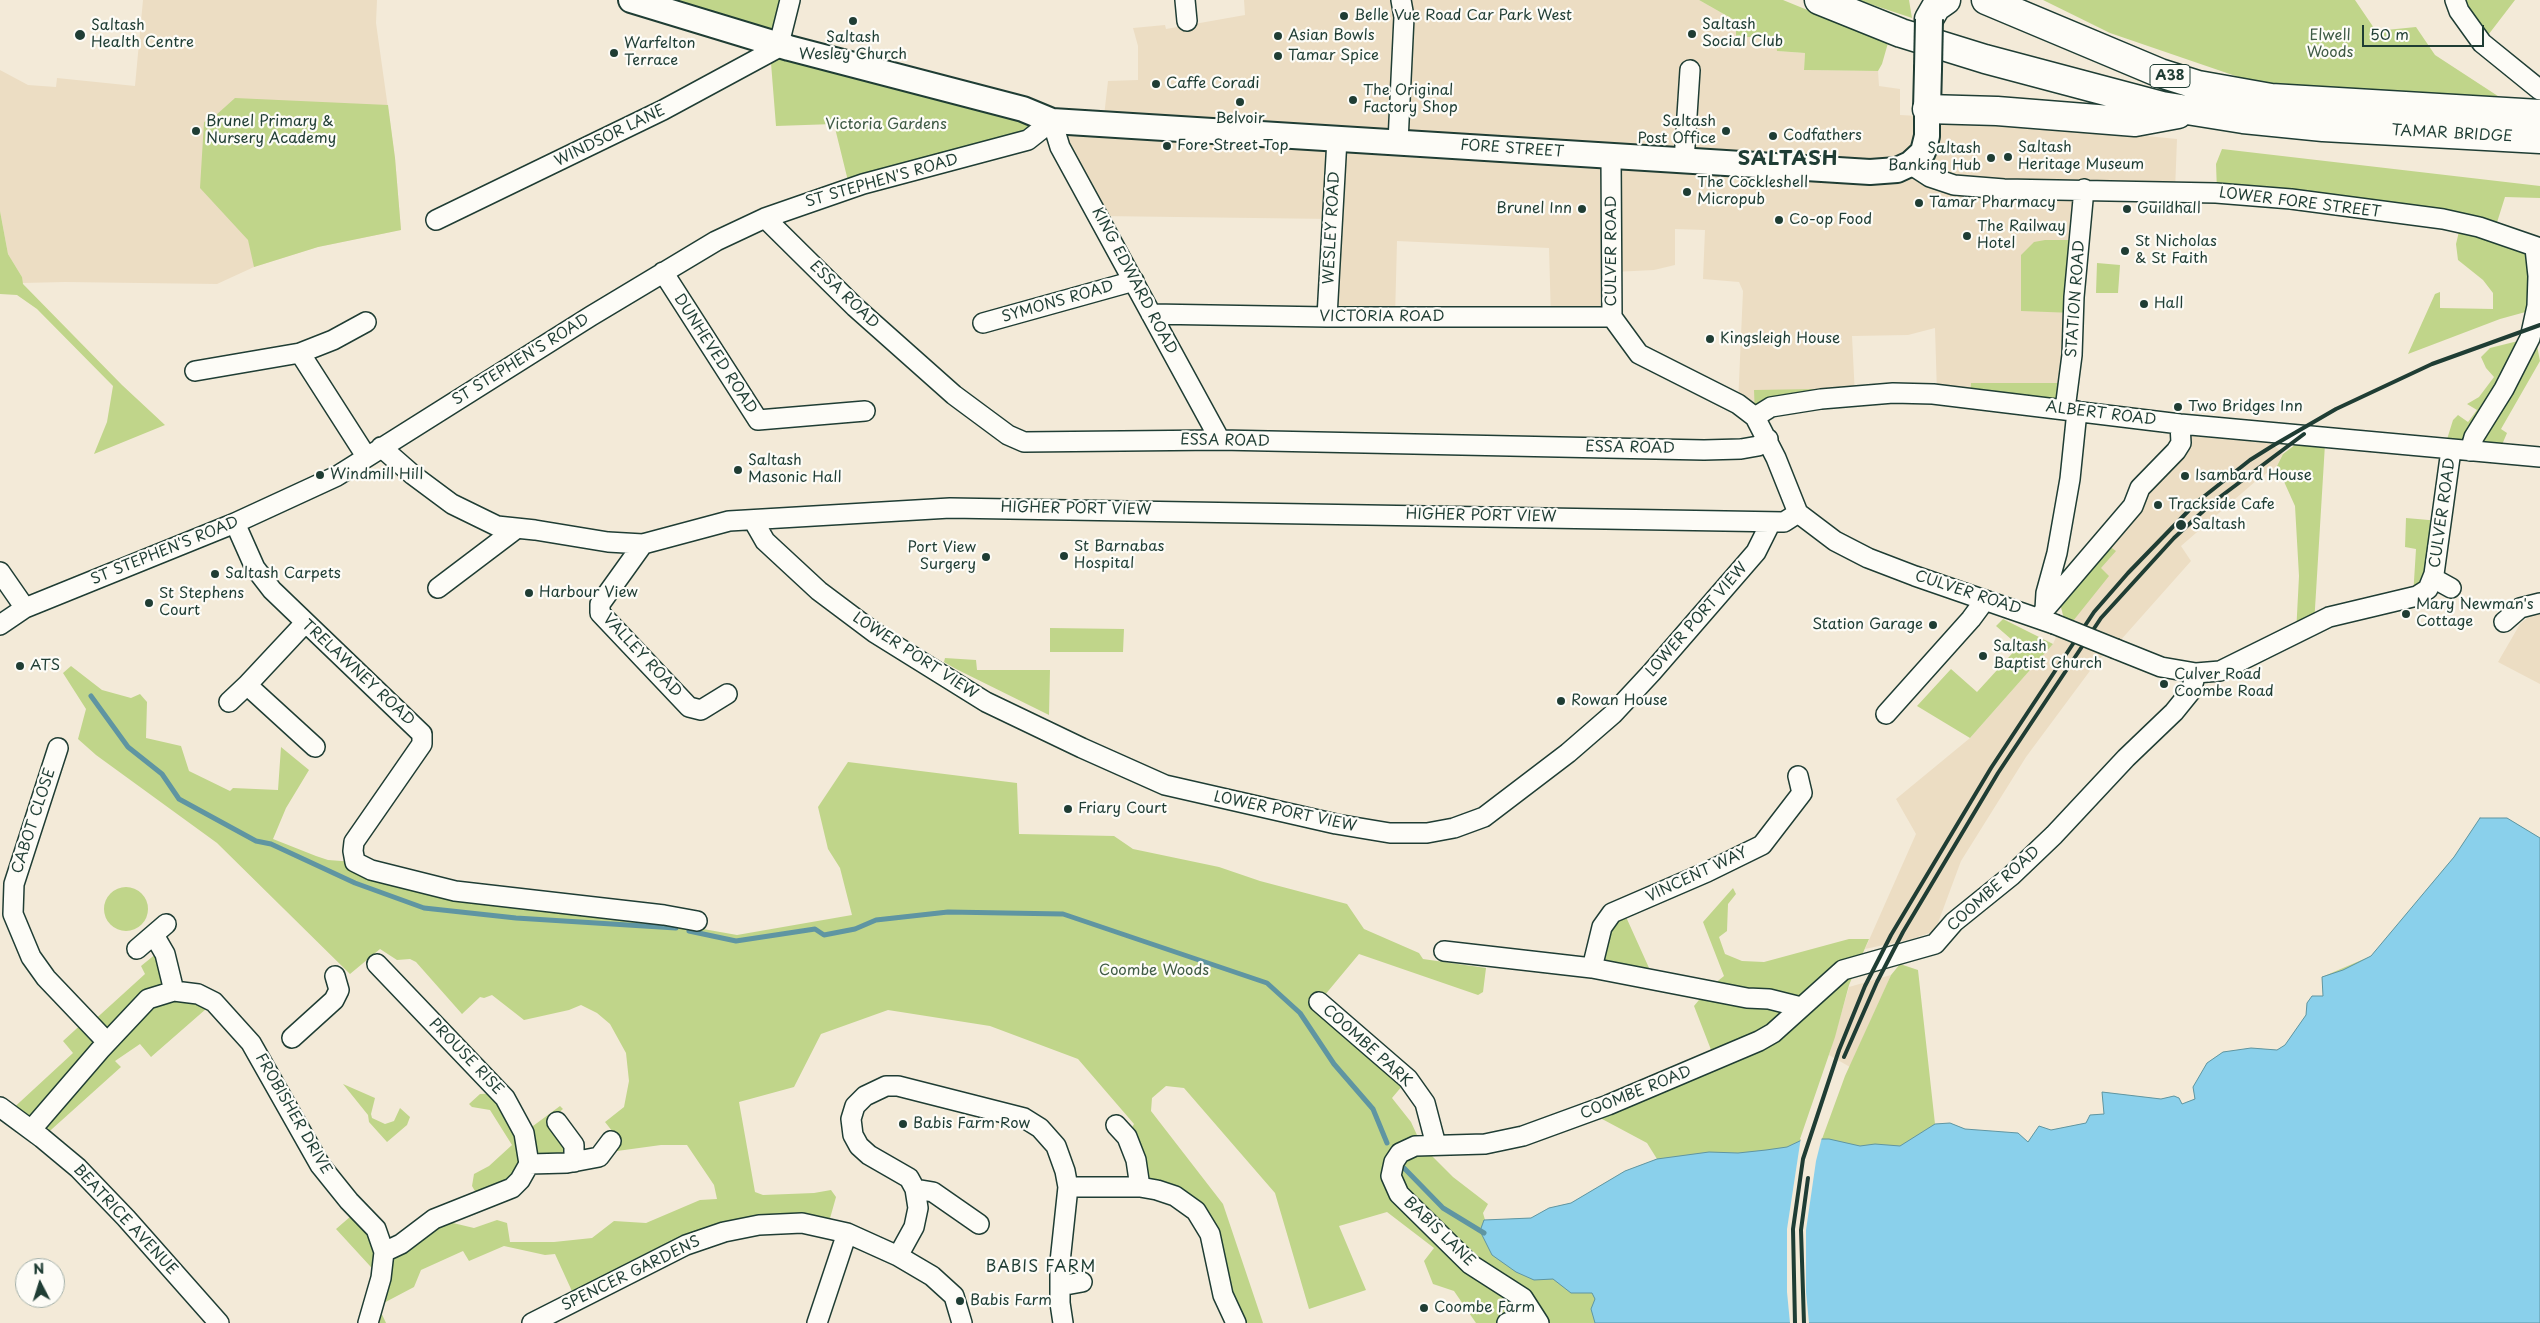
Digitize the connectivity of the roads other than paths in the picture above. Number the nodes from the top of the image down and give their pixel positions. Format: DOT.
graph roads {
  1 [pos="631,0"];
  2 [pos="790,0"];
  3 [pos="1185,0"];
  4 [pos="1401,0"];
  5 [pos="1819,0"];
  6 [pos="1986,0"];
  7 [pos="2455,0"];
  8 [pos="1934,6"];
  9 [pos="1187,21"];
  10 [pos="779,44"];
  11 [pos="1690,70"];
  12 [pos="2540,90"];
  13 [pos="1928,109"];
  14 [pos="2195,112"];
  15 [pos="2540,114"];
  16 [pos="2366,117"];
  17 [pos="1052,121"];
  18 [pos="1337,139"];
  19 [pos="2540,139"];
  20 [pos="1398,142"];
  21 [pos="1611,157"];
  22 [pos="1684,161"];
  23 [pos="1910,164"];
  24 [pos="2084,189"];
  25 [pos="764,218"];
  26 [pos="436,220"];
  27 [pos="2538,248"];
  28 [pos="663,272"];
  29 [pos="1134,281"];
  30 [pos="1152,314"];
  31 [pos="1327,317"];
  32 [pos="1612,317"];
  33 [pos="366,322"];
  34 [pos="983,323"];
  35 [pos="300,353"];
  36 [pos="194,369"];
  37 [pos="2071,410"];
  38 [pos="865,411"];
  39 [pos="1755,417"];
  40 [pos="2180,424"];
  41 [pos="1768,439"];
  42 [pos="1220,440"];
  43 [pos="2451,450"];
  44 [pos="374,451"];
  45 [pos="2470,451"];
  46 [pos="2540,457"];
  47 [pos="1798,514"];
  48 [pos="753,520"];
  49 [pos="1771,522"];
  50 [pos="234,523"];
  51 [pos="516,529"];
  52 [pos="643,544"];
  53 [pos="0,572"];
  54 [pos="2433,578"];
  55 [pos="438,588"];
  56 [pos="2451,588"];
  57 [pos="1985,600"];
  58 [pos="2540,603"];
  59 [pos="25,608"];
  60 [pos="2046,617"];
  61 [pos="2504,622"];
  62 [pos="305,623"];
  63 [pos="0,626"];
  64 [pos="2196,673"];
  65 [pos="247,685"];
  66 [pos="727,694"];
  67 [pos="229,702"];
  68 [pos="1886,714"];
  69 [pos="315,747"];
  70 [pos="58,748"];
  71 [pos="1798,776"];
  72 [pos="687,924"];
  73 [pos="137,949"];
  74 [pos="1444,950"];
  75 [pos="377,964"];
  76 [pos="1592,968"];
  77 [pos="335,976"];
  78 [pos="174,991"];
  79 [pos="1319,1002"];
  80 [pos="1801,1008"];
  81 [pos="292,1038"];
  82 [pos="107,1042"];
  83 [pos="0,1107"];
  84 [pos="557,1122"];
  85 [pos="1116,1125"];
  86 [pos="31,1130"];
  87 [pos="611,1141"];
  88 [pos="1436,1145"];
  89 [pos="574,1162"];
  90 [pos="529,1164"];
  91 [pos="1068,1187"];
  92 [pos="1140,1187"];
  93 [pos="915,1189"];
  94 [pos="979,1224"];
  95 [pos="847,1233"];
  96 [pos="384,1252"];
  97 [pos="898,1256"];
  98 [pos="1082,1282"];
  99 [pos="1060,1286"];
  100 [pos="1536,1318"];
  101 [pos="219,1323"];
  102 [pos="368,1323"];
  103 [pos="532,1323"];
  104 [pos="817,1323"];
  105 [pos="962,1323"];
  106 [pos="1063,1323"];
  107 [pos="1232,1323"];
  108 [pos="1507,1323"];
  1 -- 10 [label="street, FORE STREET"];
  2 -- 10 [label="street"];
  3 -- 9 [label="street"];
  4 -- 20 [label="street"];
  5 -- 14 [label="highway, A38"];
  6 -- 16 [label="highway, A38"];
  7 -- 12 [label="street"];
  8 -- 13 [label="main road, bridge"];
  10 -- 17 [label="street, FORE STREET"];
  10 -- 26 [label="street, WINDSOR LANE"];
  11 -- 22 [label="street"];
  13 -- 14 [label="highway, A38"];
  13 -- 23 [label="street"];
  14 -- 16 [label="highway, A38"];
  15 -- 16 [label="highway, A38"];
  16 -- 19 [label="highway, TAMAR BRIDGE / A38"];
  17 -- 18 [label="street, FORE STREET"];
  17 -- 25 [label="street, ST STEPHEN'S ROAD"];
  17 -- 29 [label="street, KING EDWARD ROAD"];
  18 -- 20 [label="street, FORE STREET"];
  18 -- 31 [label="street, WESLEY ROAD"];
  20 -- 21 [label="street, FORE STREET"];
  21 -- 22 [label="street, FORE STREET"];
  21 -- 32 [label="street, CULVER ROAD"];
  22 -- 23 [label="street, FORE STREET"];
  23 -- 24 [label="street, LOWER FORE STREET"];
  24 -- 27 [label="street, LOWER FORE STREET"];
  24 -- 37 [label="street, STATION ROAD"];
  25 -- 28 [label="street, ST STEPHEN'S ROAD"];
  25 -- 42 [label="street, ESSA ROAD"];
  27 -- 45 [label="street"];
  28 -- 38 [label="street, DUNHEVED ROAD"];
  28 -- 44 [label="street, ST STEPHEN'S ROAD"];
  29 -- 30 [label="street, KING EDWARD ROAD"];
  29 -- 34 [label="street, SYMONS ROAD"];
  30 -- 31 [label="street, VICTORIA ROAD"];
  30 -- 42 [label="street, KING EDWARD ROAD"];
  31 -- 32 [label="street, VICTORIA ROAD"];
  32 -- 39 [label="street, CULVER ROAD"];
  33 -- 35 [label="street"];
  35 -- 36 [label="street"];
  35 -- 44 [label="street"];
  37 -- 39 [label="street, ALBERT ROAD"];
  37 -- 40 [label="street, ALBERT ROAD"];
  37 -- 60 [label="street, STATION ROAD"];
  39 -- 41 [label="street, CULVER ROAD"];
  40 -- 43 [label="street, ALBERT ROAD"];
  40 -- 60 [label="street"];
  41 -- 42 [label="street, ESSA ROAD"];
  41 -- 47 [label="street, CULVER ROAD"];
  43 -- 45 [label="street, ALBERT ROAD"];
  43 -- 54 [label="street, CULVER ROAD"];
  44 -- 50 [label="street, ST STEPHEN'S ROAD"];
  44 -- 51 [label="street, HIGHER PORT VIEW"];
  45 -- 46 [label="street, ALBERT ROAD"];
  47 -- 49 [label="street, HIGHER PORT VIEW"];
  47 -- 57 [label="street, CULVER ROAD"];
  48 -- 49 [label="street, HIGHER PORT VIEW"];
  48 -- 49 [label="street, LOWER PORT VIEW"];
  48 -- 52 [label="street, HIGHER PORT VIEW"];
  50 -- 59 [label="street, ST STEPHEN'S ROAD"];
  50 -- 62 [label="street, TRELAWNEY ROAD"];
  51 -- 52 [label="street, HIGHER PORT VIEW"];
  51 -- 55 [label="street"];
  52 -- 66 [label="street, VALLEY ROAD"];
  53 -- 59 [label="street"];
  54 -- 56 [label="street"];
  54 -- 64 [label="street, CULVER ROAD"];
  57 -- 60 [label="street, CULVER ROAD"];
  57 -- 68 [label="street"];
  58 -- 61 [label="street"];
  59 -- 63 [label="street, ST STEPHEN'S ROAD"];
  60 -- 64 [label="street, CULVER ROAD, bridge"];
  62 -- 65 [label="street"];
  62 -- 72 [label="street, TRELAWNEY ROAD"];
  64 -- 80 [label="street, COOMBE ROAD"];
  65 -- 67 [label="street"];
  65 -- 69 [label="street"];
  70 -- 82 [label="street, CABOT CLOSE"];
  71 -- 76 [label="street, VINCENT WAY"];
  73 -- 78 [label="street"];
  74 -- 76 [label="street"];
  75 -- 90 [label="street, PROUSE RISE"];
  76 -- 80 [label="street"];
  77 -- 81 [label="street"];
  78 -- 82 [label="street, FROBISHER DRIVE"];
  78 -- 96 [label="street, FROBISHER DRIVE"];
  79 -- 88 [label="street, COOMBE PARK"];
  80 -- 88 [label="street, COOMBE ROAD"];
  82 -- 86 [label="street, FROBISHER DRIVE"];
  83 -- 86 [label="street, BEATRICE AVENUE"];
  84 -- 89 [label="street"];
  85 -- 92 [label="street"];
  86 -- 101 [label="street, BEATRICE AVENUE"];
  87 -- 89 [label="street"];
  88 -- 100 [label="street, BABIS LANE"];
  89 -- 90 [label="street"];
  90 -- 96 [label="street"];
  91 -- 92 [label="street"];
  91 -- 93 [label="street"];
  91 -- 99 [label="street"];
  92 -- 107 [label="street"];
  93 -- 94 [label="street"];
  93 -- 97 [label="street"];
  95 -- 97 [label="street, SPENCER GARDENS"];
  95 -- 103 [label="street, SPENCER GARDENS"];
  95 -- 104 [label="street"];
  96 -- 102 [label="street, FROBISHER DRIVE"];
  97 -- 105 [label="street, SPENCER GARDENS"];
  98 -- 99 [label="street"];
  99 -- 106 [label="street"];
  100 -- 108 [label="street"];
}
